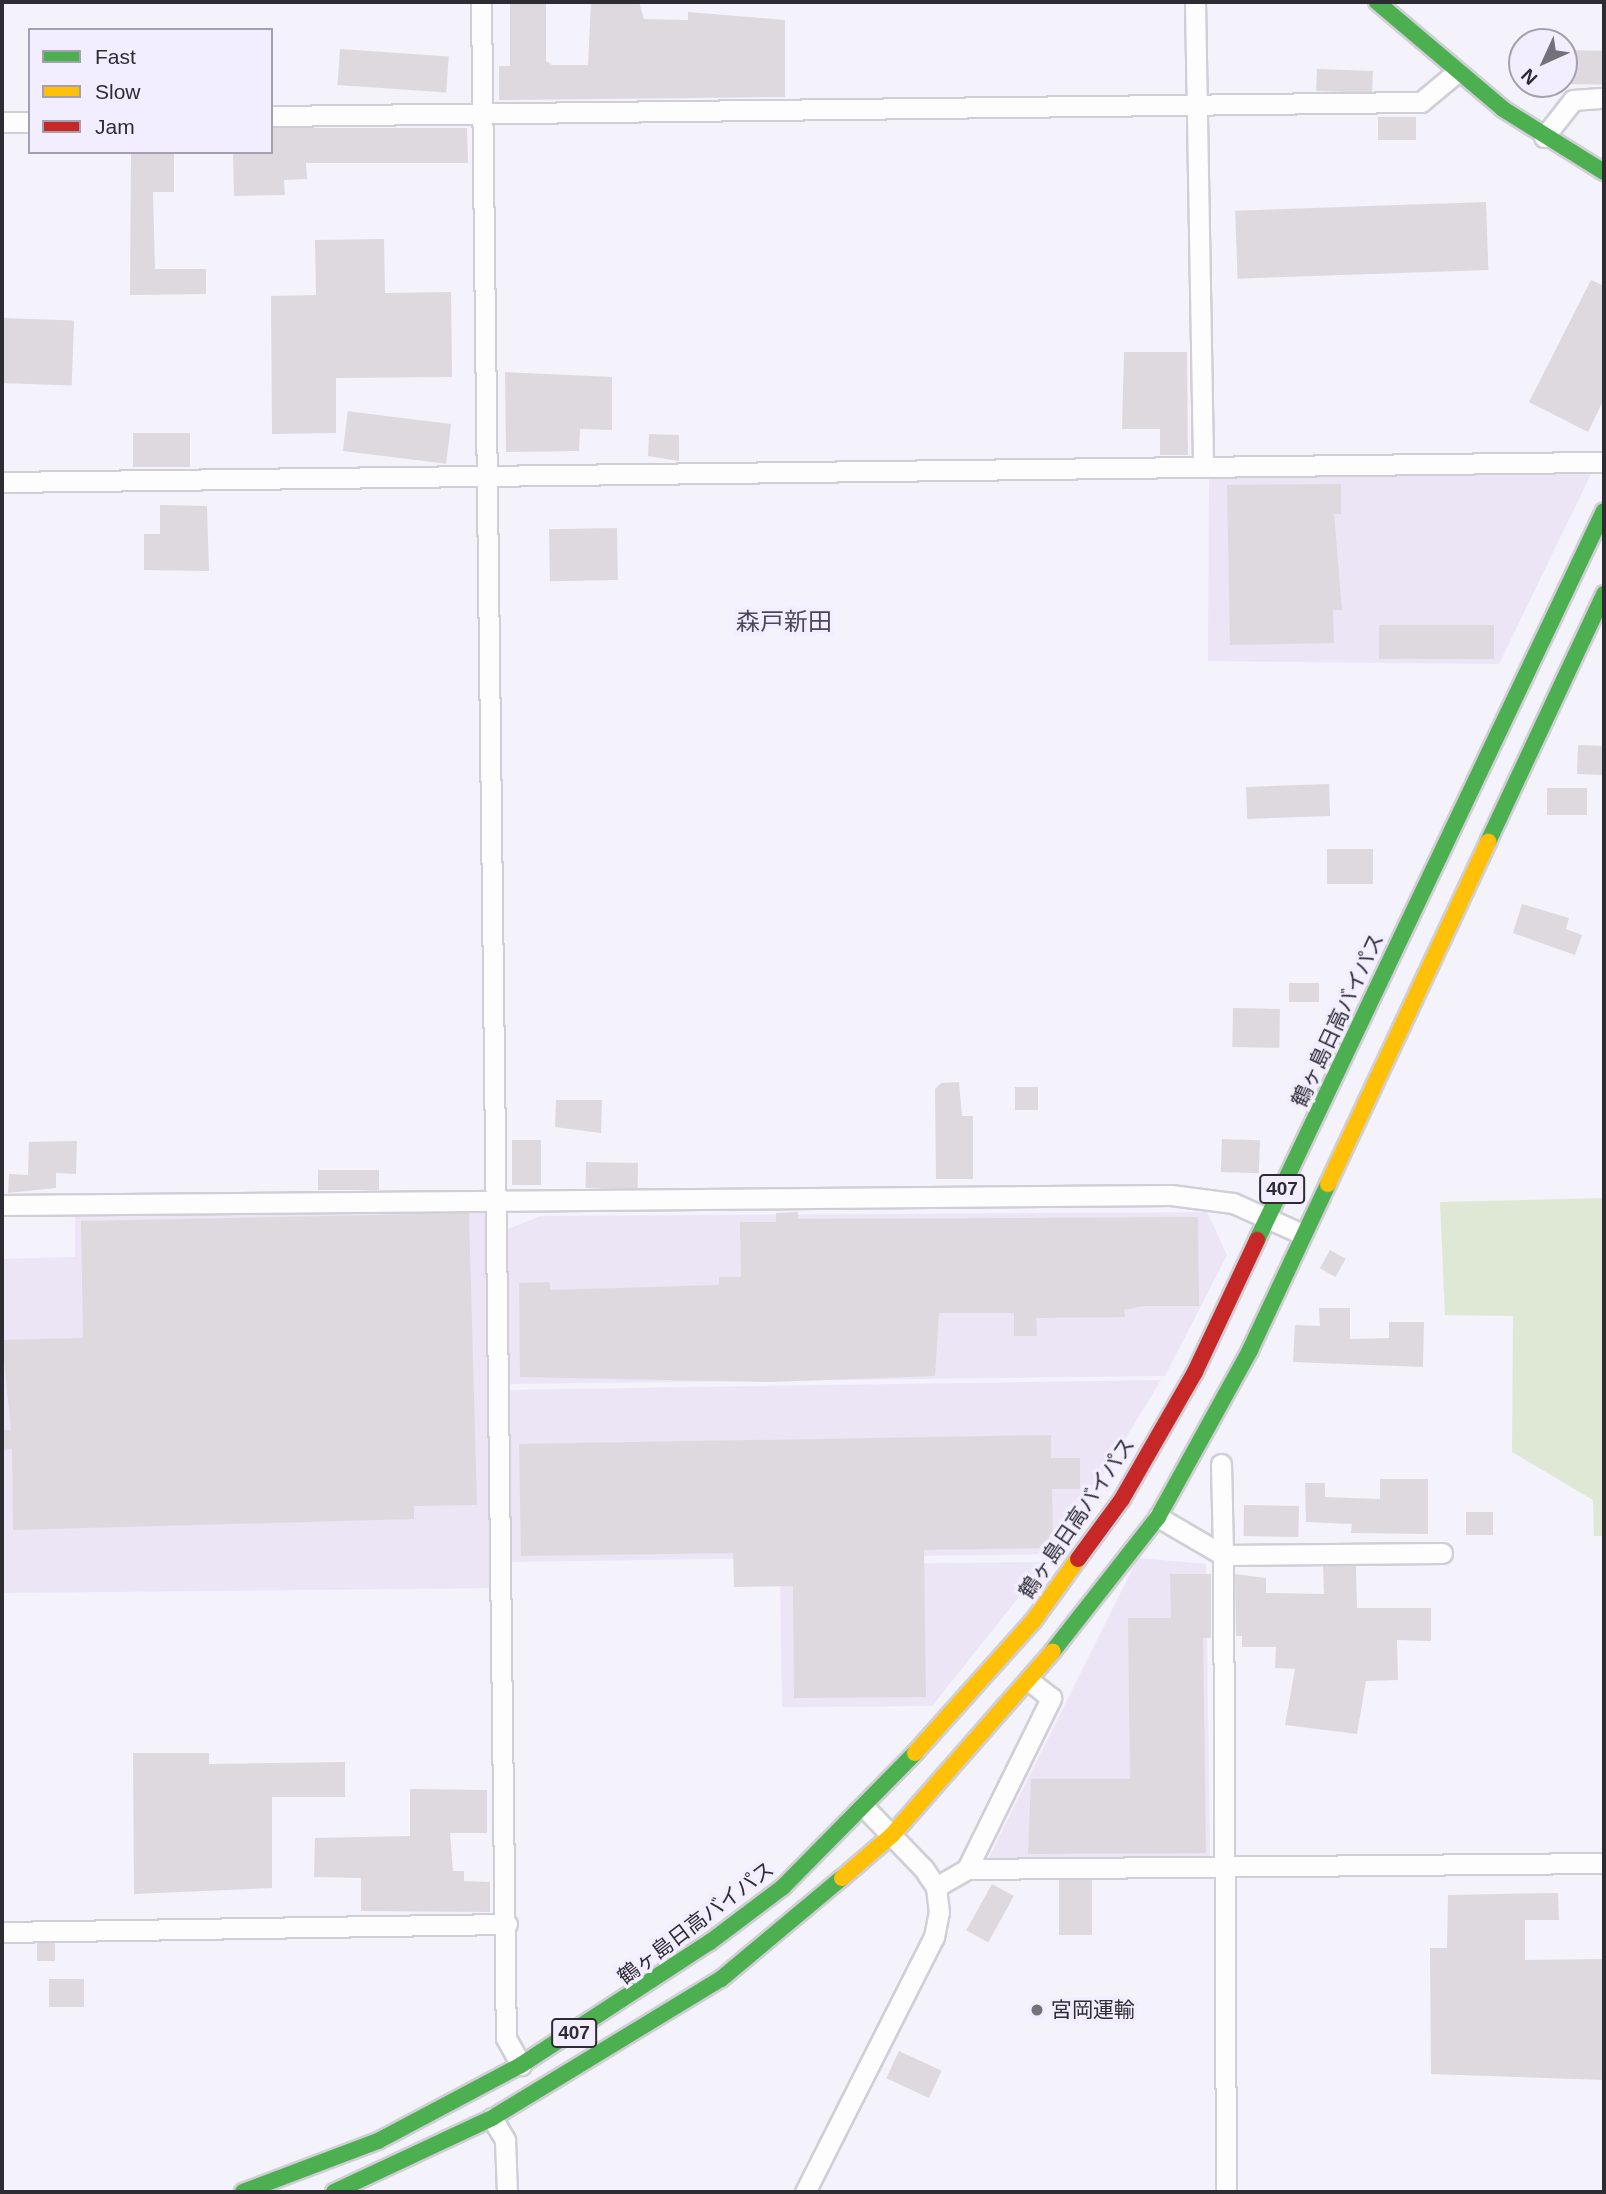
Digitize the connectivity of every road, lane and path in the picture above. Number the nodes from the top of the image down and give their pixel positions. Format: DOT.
graph roads {
  1 [pos="481,2"];
  2 [pos="1195,2"];
  3 [pos="1377,2"];
  4 [pos="1457,72"];
  5 [pos="1604,98"];
  6 [pos="1198,108"];
  7 [pos="482,115"];
  8 [pos="273,116"];
  9 [pos="2,122"];
  10 [pos="28,122"];
  11 [pos="1544,137"];
  12 [pos="1604,172"];
  13 [pos="1604,462"];
  14 [pos="1203,467"];
  15 [pos="487,477"];
  16 [pos="2,482"];
  17 [pos="1604,511"];
  18 [pos="1604,593"];
  19 [pos="493,1200"];
  20 [pos="2,1205"];
  21 [pos="1268,1217"];
  22 [pos="1300,1233"];
  23 [pos="1221,1464"];
  24 [pos="1157,1517"];
  25 [pos="1442,1553"];
  26 [pos="1223,1555"];
  27 [pos="1030,1681"];
  28 [pos="865,1808"];
  29 [pos="892,1835"];
  30 [pos="1604,1863"];
  31 [pos="1222,1866"];
  32 [pos="967,1869"];
  33 [pos="936,1887"];
  34 [pos="507,1924"];
  35 [pos="2,1932"];
  36 [pos="522,2065"];
  37 [pos="492,2118"];
  38 [pos="243,2192"];
  39 [pos="334,2192"];
  40 [pos="507,2192"];
  41 [pos="805,2192"];
  42 [pos="1226,2192"];
  1 -- 7 [label="street"];
  2 -- 6 [label="street"];
  3 -- 4 [label="main road"];
  4 -- 6 [label="street"];
  4 -- 11 [label="main road"];
  5 -- 11 [label="street"];
  6 -- 7 [label="street"];
  6 -- 14 [label="street"];
  7 -- 8 [label="street"];
  7 -- 15 [label="street"];
  9 -- 10 [label="street"];
  11 -- 12 [label="main road"];
  13 -- 14 [label="street"];
  14 -- 15 [label="street"];
  15 -- 16 [label="street"];
  15 -- 19 [label="street"];
  17 -- 21 [label="main road, 鶴ヶ島日高バイパス / 407"];
  18 -- 22 [label="main road, 407"];
  19 -- 20 [label="street"];
  19 -- 21 [label="street"];
  19 -- 34 [label="street"];
  21 -- 22 [label="street"];
  21 -- 28 [label="main road, 鶴ヶ島日高バイパス / 407"];
  22 -- 24 [label="main road, 407"];
  23 -- 26 [label="street"];
  24 -- 26 [label="street"];
  24 -- 27 [label="main road, 407"];
  25 -- 26 [label="street"];
  26 -- 31 [label="street"];
  27 -- 29 [label="main road, 407"];
  27 -- 32 [label="street"];
  28 -- 29 [label="street"];
  28 -- 36 [label="main road, 鶴ヶ島日高バイパス / 407"];
  29 -- 33 [label="street"];
  29 -- 37 [label="main road, 407"];
  30 -- 31 [label="street"];
  31 -- 32 [label="street"];
  31 -- 42 [label="street"];
  32 -- 33 [label="street"];
  33 -- 41 [label="street"];
  34 -- 35 [label="street"];
  34 -- 36 [label="street"];
  36 -- 38 [label="main road, 鶴ヶ島日高バイパス / 407"];
  37 -- 39 [label="main road, 407"];
  37 -- 40 [label="street"];
}
